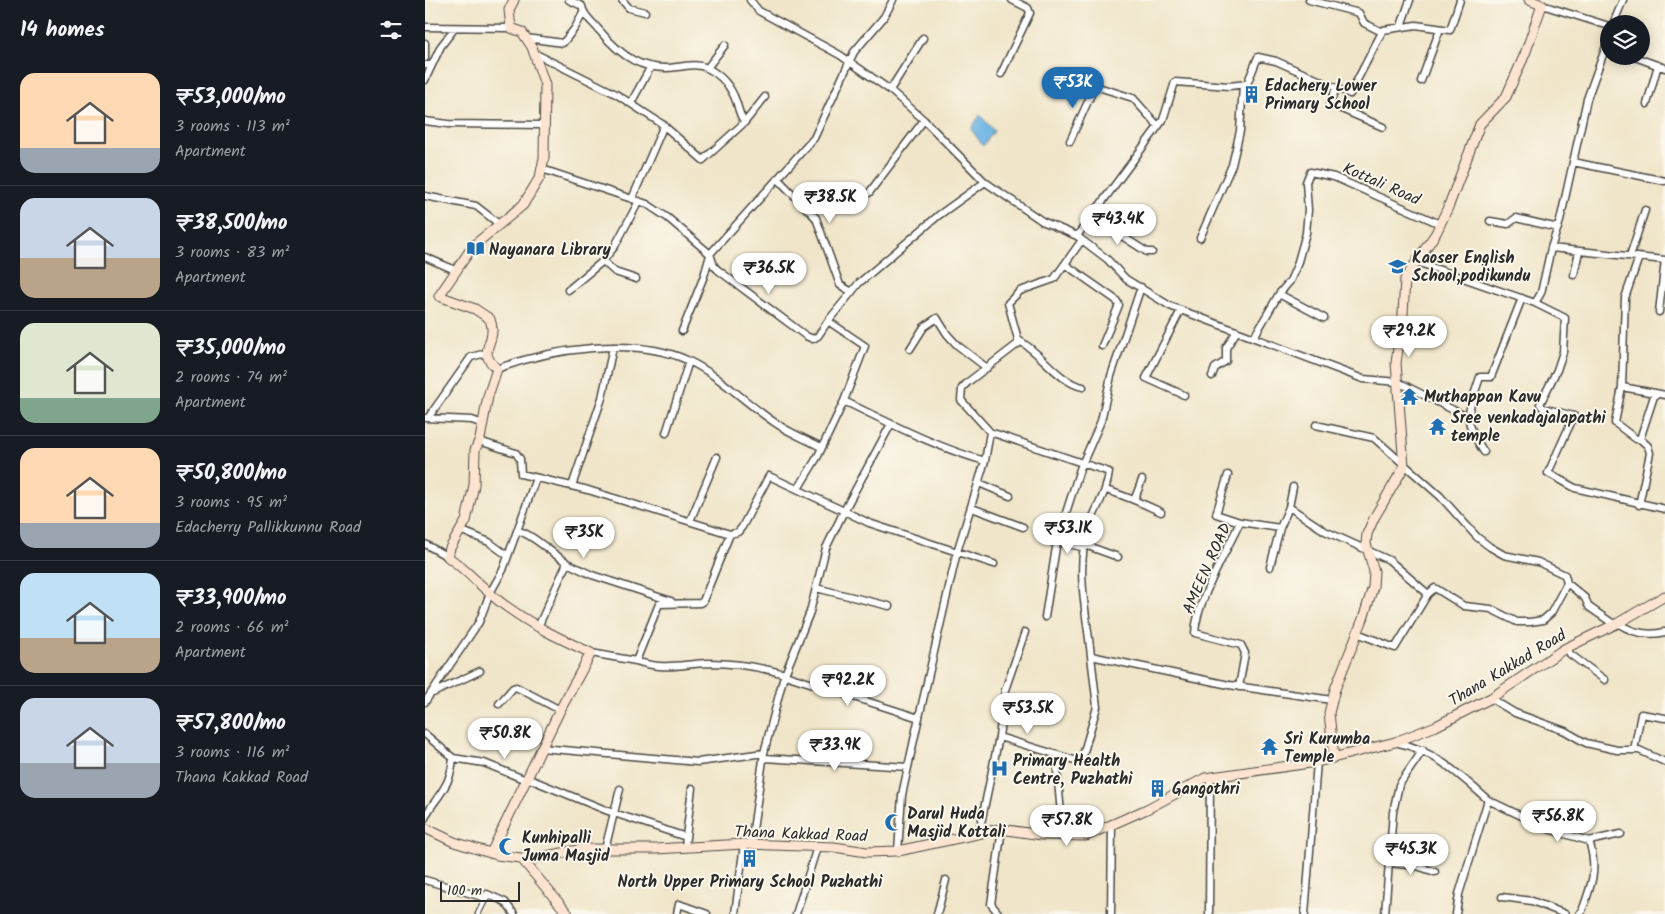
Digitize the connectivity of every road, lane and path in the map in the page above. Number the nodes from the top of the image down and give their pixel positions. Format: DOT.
graph roads {
  1 [pos="514,0"];
  2 [pos="569,0"];
  3 [pos="622,0"];
  4 [pos="750,0"];
  5 [pos="893,0"];
  6 [pos="1011,0"];
  7 [pos="1309,0"];
  8 [pos="1410,0"];
  9 [pos="1460,0"];
  10 [pos="1529,0"];
  11 [pos="1623,0"];
  12 [pos="1542,5"];
  13 [pos="583,6"];
  14 [pos="645,12"];
  15 [pos="1617,15"];
  16 [pos="1600,23"];
  17 [pos="1401,26"];
  18 [pos="425,27"];
  19 [pos="455,28"];
  20 [pos="511,28"];
  21 [pos="1440,29"];
  22 [pos="1382,32"];
  23 [pos="526,38"];
  24 [pos="923,38"];
  25 [pos="425,43"];
  26 [pos="725,45"];
  27 [pos="534,53"];
  28 [pos="425,58"];
  29 [pos="850,62"];
  30 [pos="1650,62"];
  31 [pos="429,65"];
  32 [pos="1600,65"];
  33 [pos="1658,65"];
  34 [pos="649,68"];
  35 [pos="707,68"];
  36 [pos="1665,68"];
  37 [pos="1001,74"];
  38 [pos="1070,74"];
  39 [pos="425,80"];
  40 [pos="1421,81"];
  41 [pos="1243,85"];
  42 [pos="1095,86"];
  43 [pos="1336,88"];
  44 [pos="890,90"];
  45 [pos="765,97"];
  46 [pos="631,103"];
  47 [pos="1647,104"];
  48 [pos="924,120"];
  49 [pos="425,121"];
  50 [pos="745,122"];
  51 [pos="544,125"];
  52 [pos="664,126"];
  53 [pos="1158,126"];
  54 [pos="1383,127"];
  55 [pos="1070,141"];
  56 [pos="1573,162"];
  57 [pos="541,169"];
  58 [pos="779,180"];
  59 [pos="1665,181"];
  60 [pos="985,182"];
  61 [pos="869,193"];
  62 [pos="425,196"];
  63 [pos="632,199"];
  64 [pos="639,201"];
  65 [pos="1645,210"];
  66 [pos="1092,217"];
  67 [pos="1490,221"];
  68 [pos="499,224"];
  69 [pos="1440,224"];
  70 [pos="1558,228"];
  71 [pos="1080,238"];
  72 [pos="1200,238"];
  73 [pos="1551,248"];
  74 [pos="1579,251"];
  75 [pos="1152,252"];
  76 [pos="711,254"];
  77 [pos="1630,256"];
  78 [pos="425,257"];
  79 [pos="1639,257"];
  80 [pos="1665,260"];
  81 [pos="603,261"];
  82 [pos="1417,262"];
  83 [pos="1066,264"];
  84 [pos="455,270"];
  85 [pos="1574,275"];
  86 [pos="636,279"];
  87 [pos="1141,287"];
  88 [pos="568,290"];
  89 [pos="851,292"];
  90 [pos="1279,294"];
  91 [pos="1521,298"];
  92 [pos="1535,303"];
  93 [pos="1181,310"];
  94 [pos="1659,312"];
  95 [pos="1324,318"];
  96 [pos="828,321"];
  97 [pos="682,331"];
  98 [pos="1237,331"];
  99 [pos="1254,337"];
  100 [pos="1018,340"];
  101 [pos="1102,346"];
  102 [pos="613,347"];
  103 [pos="910,349"];
  104 [pos="486,353"];
  105 [pos="689,361"];
  106 [pos="987,368"];
  107 [pos="497,369"];
  108 [pos="1212,376"];
  109 [pos="1398,382"];
  110 [pos="1083,386"];
  111 [pos="1622,387"];
  112 [pos="1655,393"];
  113 [pos="1184,395"];
  114 [pos="1665,395"];
  115 [pos="844,401"];
  116 [pos="1467,417"];
  117 [pos="426,418"];
  118 [pos="483,424"];
  119 [pos="891,424"];
  120 [pos="1316,425"];
  121 [pos="990,432"];
  122 [pos="666,433"];
  123 [pos="1639,439"];
  124 [pos="479,441"];
  125 [pos="821,447"];
  126 [pos="1484,452"];
  127 [pos="717,458"];
  128 [pos="985,461"];
  129 [pos="1083,462"];
  130 [pos="1404,467"];
  131 [pos="1228,475"];
  132 [pos="536,478"];
  133 [pos="1142,480"];
  134 [pos="979,483"];
  135 [pos="572,486"];
  136 [pos="1293,487"];
  137 [pos="798,489"];
  138 [pos="1106,490"];
  139 [pos="1010,496"];
  140 [pos="1135,498"];
  141 [pos="1639,505"];
  142 [pos="1289,507"];
  143 [pos="972,508"];
  144 [pos="1665,510"];
  145 [pos="844,511"];
  146 [pos="1161,512"];
  147 [pos="690,521"];
  148 [pos="1240,522"];
  149 [pos="1023,527"];
  150 [pos="1280,528"];
  151 [pos="460,530"];
  152 [pos="517,531"];
  153 [pos="730,534"];
  154 [pos="1057,541"];
  155 [pos="425,544"];
  156 [pos="1085,546"];
  157 [pos="1370,551"];
  158 [pos="957,552"];
  159 [pos="508,556"];
  160 [pos="448,557"];
  161 [pos="1118,557"];
  162 [pos="566,564"];
  163 [pos="994,564"];
  164 [pos="1269,567"];
  165 [pos="1567,583"];
  166 [pos="816,588"];
  167 [pos="490,593"];
  168 [pos="1428,594"];
  169 [pos="1665,596"];
  170 [pos="677,603"];
  171 [pos="889,606"];
  172 [pos="1045,616"];
  173 [pos="1617,624"];
  174 [pos="538,627"];
  175 [pos="1025,632"];
  176 [pos="1665,632"];
  177 [pos="1357,633"];
  178 [pos="1567,648"];
  179 [pos="591,654"];
  180 [pos="1091,656"];
  181 [pos="637,661"];
  182 [pos="480,670"];
  183 [pos="785,674"];
  184 [pos="1605,680"];
  185 [pos="1239,687"];
  186 [pos="431,693"];
  187 [pos="1490,698"];
  188 [pos="1332,700"];
  189 [pos="425,702"];
  190 [pos="499,704"];
  191 [pos="559,710"];
  192 [pos="919,718"];
  193 [pos="1665,718"];
  194 [pos="425,734"];
  195 [pos="999,738"];
  196 [pos="1395,742"];
  197 [pos="541,748"];
  198 [pos="1423,750"];
  199 [pos="1634,750"];
  200 [pos="764,755"];
  201 [pos="1064,756"];
  202 [pos="453,758"];
  203 [pos="1334,758"];
  204 [pos="1317,762"];
  205 [pos="1665,762"];
  206 [pos="908,767"];
  207 [pos="1210,777"];
  208 [pos="526,779"];
  209 [pos="692,788"];
  210 [pos="620,789"];
  211 [pos="1489,800"];
  212 [pos="614,813"];
  213 [pos="425,818"];
  214 [pos="1112,824"];
  215 [pos="425,828"];
  216 [pos="1002,829"];
  217 [pos="979,833"];
  218 [pos="1621,834"];
  219 [pos="1063,835"];
  220 [pos="686,837"];
  221 [pos="1589,840"];
  222 [pos="748,844"];
  223 [pos="685,847"];
  224 [pos="817,847"];
  225 [pos="605,849"];
  226 [pos="898,851"];
  227 [pos="491,853"];
  228 [pos="521,858"];
  229 [pos="1390,863"];
  230 [pos="1435,872"];
  231 [pos="425,880"];
  232 [pos="946,880"];
  233 [pos="487,896"];
  234 [pos="1502,897"];
  235 [pos="1549,911"];
  236 [pos="478,914"];
  237 [pos="514,914"];
  238 [pos="568,914"];
  239 [pos="677,914"];
  240 [pos="707,914"];
  241 [pos="735,914"];
  242 [pos="796,914"];
  243 [pos="937,914"];
  244 [pos="999,914"];
  245 [pos="1111,914"];
  246 [pos="1209,914"];
  247 [pos="1305,914"];
  248 [pos="1385,914"];
  249 [pos="1456,914"];
  250 [pos="1565,914"];
  251 [pos="1579,914"];
  1 -- 20 [label="main road"];
  2 -- 13 [label="street"];
  3 -- 14 [label="street"];
  4 -- 29 [label="street"];
  5 -- 29 [label="street"];
  6 -- 37 [label="street"];
  7 -- 22 [label="street"];
  8 -- 17 [label="street"];
  9 -- 21 [label="street"];
  10 -- 12 [label="main road"];
  11 -- 15 [label="street"];
  12 -- 16 [label="street"];
  12 -- 69 [label="main road"];
  13 -- 23 [label="street"];
  13 -- 34 [label="street"];
  17 -- 21 [label="street"];
  17 -- 22 [label="street"];
  18 -- 19 [label="street"];
  19 -- 20 [label="street"];
  19 -- 31 [label="street"];
  20 -- 23 [label="main road"];
  21 -- 40 [label="street"];
  22 -- 43 [label="street"];
  23 -- 27 [label="main road"];
  24 -- 44 [label="street"];
  25 -- 28 [label="street"];
  26 -- 35 [label="street"];
  27 -- 46 [label="street"];
  27 -- 51 [label="main road"];
  29 -- 44 [label="street"];
  29 -- 58 [label="street"];
  30 -- 33 [label="street"];
  31 -- 39 [label="street"];
  32 -- 56 [label="street"];
  33 -- 36 [label="street"];
  33 -- 47 [label="street"];
  34 -- 35 [label="street"];
  34 -- 46 [label="street"];
  35 -- 50 [label="street"];
  38 -- 42 [label="street"];
  41 -- 43 [label="street"];
  41 -- 53 [label="street"];
  41 -- 72 [label="street"];
  42 -- 53 [label="street"];
  42 -- 55 [label="street"];
  43 -- 54 [label="street"];
  44 -- 48 [label="street"];
  45 -- 50 [label="street"];
  46 -- 52 [label="street"];
  48 -- 60 [label="street"];
  48 -- 61 [label="street"];
  49 -- 51 [label="street"];
  50 -- 52 [label="street"];
  51 -- 57 [label="main road"];
  52 -- 63 [label="street"];
  53 -- 66 [label="street"];
  56 -- 59 [label="street"];
  56 -- 70 [label="street"];
  57 -- 63 [label="street"];
  57 -- 68 [label="main road"];
  58 -- 76 [label="street"];
  58 -- 89 [label="street"];
  60 -- 71 [label="street"];
  60 -- 89 [label="street"];
  62 -- 68 [label="street"];
  63 -- 64 [label="street"];
  64 -- 76 [label="street"];
  64 -- 81 [label="street"];
  65 -- 77 [label="street"];
  66 -- 71 [label="street"];
  66 -- 75 [label="street"];
  67 -- 70 [label="street"];
  68 -- 84 [label="main road"];
  69 -- 82 [label="main road"];
  69 -- 90 [label="street, Kottali Road"];
  70 -- 73 [label="street"];
  71 -- 83 [label="street"];
  71 -- 87 [label="street"];
  73 -- 74 [label="street"];
  73 -- 92 [label="street"];
  74 -- 77 [label="street"];
  74 -- 85 [label="street"];
  76 -- 96 [label="street"];
  76 -- 97 [label="street"];
  77 -- 79 [label="street"];
  78 -- 84 [label="street"];
  79 -- 80 [label="street"];
  79 -- 111 [label="street"];
  80 -- 94 [label="street"];
  81 -- 86 [label="street"];
  81 -- 88 [label="street"];
  82 -- 91 [label="street"];
  82 -- 109 [label="main road"];
  83 -- 100 [label="street"];
  83 -- 101 [label="street"];
  84 -- 104 [label="main road"];
  87 -- 93 [label="street"];
  87 -- 129 [label="street"];
  89 -- 96 [label="street"];
  90 -- 95 [label="street"];
  90 -- 99 [label="street, Kottali Road"];
  91 -- 92 [label="street"];
  91 -- 116 [label="street"];
  92 -- 141 [label="street"];
  93 -- 98 [label="street"];
  93 -- 113 [label="street"];
  96 -- 115 [label="street"];
  98 -- 99 [label="street"];
  98 -- 108 [label="street"];
  99 -- 109 [label="street"];
  100 -- 106 [label="street"];
  100 -- 110 [label="street"];
  102 -- 105 [label="street"];
  102 -- 107 [label="street"];
  102 -- 135 [label="street"];
  103 -- 106 [label="street"];
  104 -- 107 [label="main road"];
  104 -- 117 [label="street"];
  105 -- 122 [label="street"];
  105 -- 125 [label="street"];
  106 -- 121 [label="street"];
  107 -- 118 [label="main road"];
  109 -- 116 [label="street"];
  109 -- 130 [label="main road"];
  111 -- 112 [label="street"];
  111 -- 123 [label="street"];
  112 -- 114 [label="street"];
  112 -- 123 [label="street"];
  115 -- 119 [label="street"];
  115 -- 125 [label="street"];
  116 -- 126 [label="street"];
  117 -- 118 [label="street"];
  118 -- 124 [label="main road"];
  119 -- 128 [label="street"];
  119 -- 145 [label="street"];
  120 -- 130 [label="street"];
  121 -- 128 [label="street"];
  121 -- 129 [label="street"];
  123 -- 141 [label="street"];
  124 -- 132 [label="street"];
  124 -- 151 [label="main road"];
  125 -- 137 [label="street"];
  127 -- 147 [label="street"];
  128 -- 134 [label="street"];
  129 -- 138 [label="street"];
  129 -- 154 [label="street"];
  130 -- 157 [label="main road"];
  130 -- 165 [label="street"];
  131 -- 148 [label="street"];
  132 -- 135 [label="street"];
  132 -- 152 [label="street"];
  133 -- 140 [label="street"];
  134 -- 139 [label="street"];
  134 -- 143 [label="street"];
  135 -- 147 [label="street"];
  136 -- 142 [label="street"];
  137 -- 145 [label="street"];
  137 -- 153 [label="street"];
  138 -- 140 [label="street"];
  138 -- 156 [label="street"];
  140 -- 146 [label="street"];
  141 -- 144 [label="street"];
  142 -- 150 [label="street"];
  142 -- 157 [label="street"];
  143 -- 149 [label="street"];
  143 -- 158 [label="street"];
  145 -- 158 [label="street"];
  145 -- 166 [label="street"];
  147 -- 153 [label="street"];
  148 -- 150 [label="street, AMEEN ROAD"];
  148 -- 185 [label="street, AMEEN ROAD"];
  150 -- 164 [label="street"];
  151 -- 159 [label="street"];
  151 -- 160 [label="main road"];
  152 -- 159 [label="street"];
  152 -- 162 [label="street"];
  153 -- 170 [label="street"];
  154 -- 156 [label="street"];
  154 -- 172 [label="street"];
  155 -- 160 [label="street"];
  156 -- 161 [label="street"];
  156 -- 180 [label="street"];
  157 -- 168 [label="street"];
  157 -- 177 [label="main road"];
  158 -- 163 [label="street"];
  158 -- 192 [label="street"];
  159 -- 167 [label="street"];
  160 -- 167 [label="main road"];
  162 -- 170 [label="street"];
  162 -- 174 [label="street"];
  165 -- 168 [label="street"];
  165 -- 173 [label="street"];
  166 -- 171 [label="street"];
  166 -- 183 [label="street"];
  167 -- 174 [label="main road"];
  167 -- 186 [label="street"];
  168 -- 177 [label="street"];
  169 -- 173 [label="main road, Thana Kakkad Road"];
  170 -- 181 [label="street"];
  173 -- 176 [label="street"];
  173 -- 178 [label="main road, Thana Kakkad Road"];
  174 -- 179 [label="main road"];
  175 -- 195 [label="street"];
  177 -- 188 [label="main road"];
  178 -- 184 [label="street"];
  178 -- 187 [label="main road, Thana Kakkad Road"];
  179 -- 181 [label="street"];
  179 -- 191 [label="main road"];
  180 -- 185 [label="street"];
  180 -- 201 [label="street"];
  181 -- 183 [label="street"];
  182 -- 186 [label="street"];
  183 -- 192 [label="street"];
  183 -- 200 [label="street"];
  185 -- 188 [label="street"];
  186 -- 189 [label="street"];
  187 -- 196 [label="main road, Thana Kakkad Road"];
  187 -- 199 [label="street"];
  188 -- 203 [label="main road"];
  190 -- 191 [label="street"];
  191 -- 197 [label="main road"];
  192 -- 206 [label="street"];
  193 -- 199 [label="street"];
  194 -- 202 [label="street"];
  195 -- 201 [label="street"];
  195 -- 217 [label="street"];
  196 -- 198 [label="street"];
  196 -- 203 [label="main road, Thana Kakkad Road"];
  197 -- 200 [label="street"];
  197 -- 208 [label="main road"];
  198 -- 211 [label="street"];
  198 -- 229 [label="street"];
  199 -- 205 [label="street"];
  200 -- 206 [label="street"];
  200 -- 222 [label="street"];
  201 -- 219 [label="street"];
  202 -- 208 [label="street"];
  202 -- 213 [label="street"];
  203 -- 204 [label="main road, Thana Kakkad Road"];
  204 -- 207 [label="main road, Thana Kakkad Road"];
  204 -- 247 [label="street"];
  206 -- 226 [label="street"];
  207 -- 214 [label="main road, Thana Kakkad Road"];
  207 -- 246 [label="street"];
  208 -- 212 [label="street"];
  208 -- 227 [label="main road"];
  209 -- 220 [label="street"];
  210 -- 212 [label="street"];
  211 -- 221 [label="street"];
  211 -- 249 [label="street"];
  212 -- 220 [label="street"];
  212 -- 225 [label="street"];
  214 -- 219 [label="main road, Thana Kakkad Road"];
  214 -- 245 [label="street"];
  215 -- 227 [label="main road, Thana Kakkad Road"];
  216 -- 217 [label="main road, Thana Kakkad Road"];
  216 -- 219 [label="main road, Thana Kakkad Road"];
  216 -- 244 [label="street"];
  217 -- 226 [label="main road, Thana Kakkad Road"];
  218 -- 221 [label="street"];
  220 -- 223 [label="street"];
  221 -- 251 [label="street"];
  222 -- 223 [label="main road, Thana Kakkad Road"];
  222 -- 224 [label="main road, Thana Kakkad Road"];
  222 -- 241 [label="street"];
  223 -- 225 [label="main road, Thana Kakkad Road"];
  224 -- 226 [label="main road, Thana Kakkad Road"];
  224 -- 242 [label="street"];
  225 -- 228 [label="main road, Thana Kakkad Road"];
  227 -- 228 [label="main road, Thana Kakkad Road"];
  228 -- 238 [label="main road"];
  229 -- 230 [label="street"];
  229 -- 248 [label="street"];
  231 -- 233 [label="street"];
  232 -- 243 [label="street"];
  233 -- 236 [label="street"];
  233 -- 237 [label="street"];
  234 -- 235 [label="street"];
  235 -- 250 [label="street"];
  239 -- 240 [label="street"];
}
